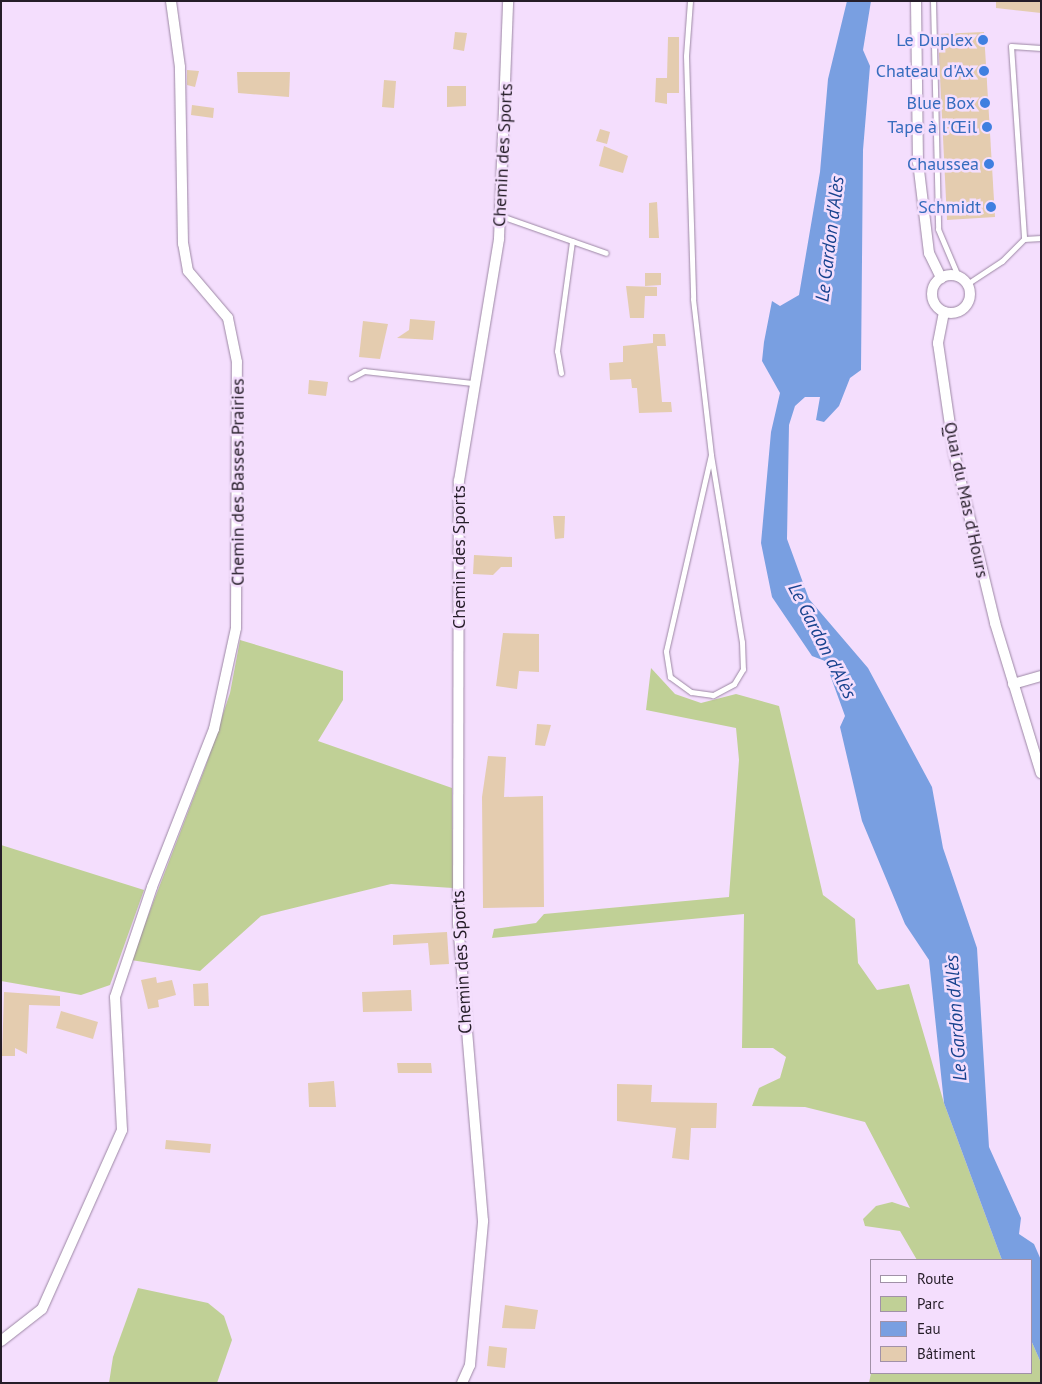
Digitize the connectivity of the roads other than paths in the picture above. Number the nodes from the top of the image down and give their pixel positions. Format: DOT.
graph roads {
  1 [pos="171,1"];
  2 [pos="508,1"];
  3 [pos="690,1"];
  4 [pos="916,1"];
  5 [pos="933,2"];
  6 [pos="1041,48"];
  7 [pos="500,216"];
  8 [pos="1041,238"];
  9 [pos="1024,239"];
  10 [pos="572,240"];
  11 [pos="606,253"];
  12 [pos="958,276"];
  13 [pos="941,278"];
  14 [pos="967,284"];
  15 [pos="944,312"];
  16 [pos="561,373"];
  17 [pos="350,378"];
  18 [pos="472,383"];
  19 [pos="711,455"];
  20 [pos="1041,676"];
  21 [pos="1013,684"];
  22 [pos="1041,773"];
  23 [pos="1,1341"];
  24 [pos="462,1383"];
  1 -- 23 [label="street, Chemin des Basses Prairies"];
  2 -- 7 [label="street, Chemin des Sports"];
  3 -- 19 [label="lane"];
  4 -- 13 [label="street"];
  5 -- 12 [label="lane"];
  6 -- 9 [label="lane"];
  7 -- 10 [label="lane"];
  7 -- 18 [label="street, Chemin des Sports"];
  8 -- 9 [label="lane"];
  9 -- 14 [label="lane"];
  10 -- 11 [label="lane"];
  10 -- 16 [label="lane"];
  12 -- 13 [label="street"];
  12 -- 14 [label="street"];
  13 -- 15 [label="street"];
  14 -- 15 [label="street"];
  15 -- 21 [label="street, Quai du Mas d'Hours"];
  17 -- 18 [label="lane"];
  18 -- 24 [label="street, Chemin des Sports"];
  19 -- 19 [label="lane"];
  20 -- 21 [label="street"];
  21 -- 22 [label="street, Quai du Mas d'Hours"];
}
